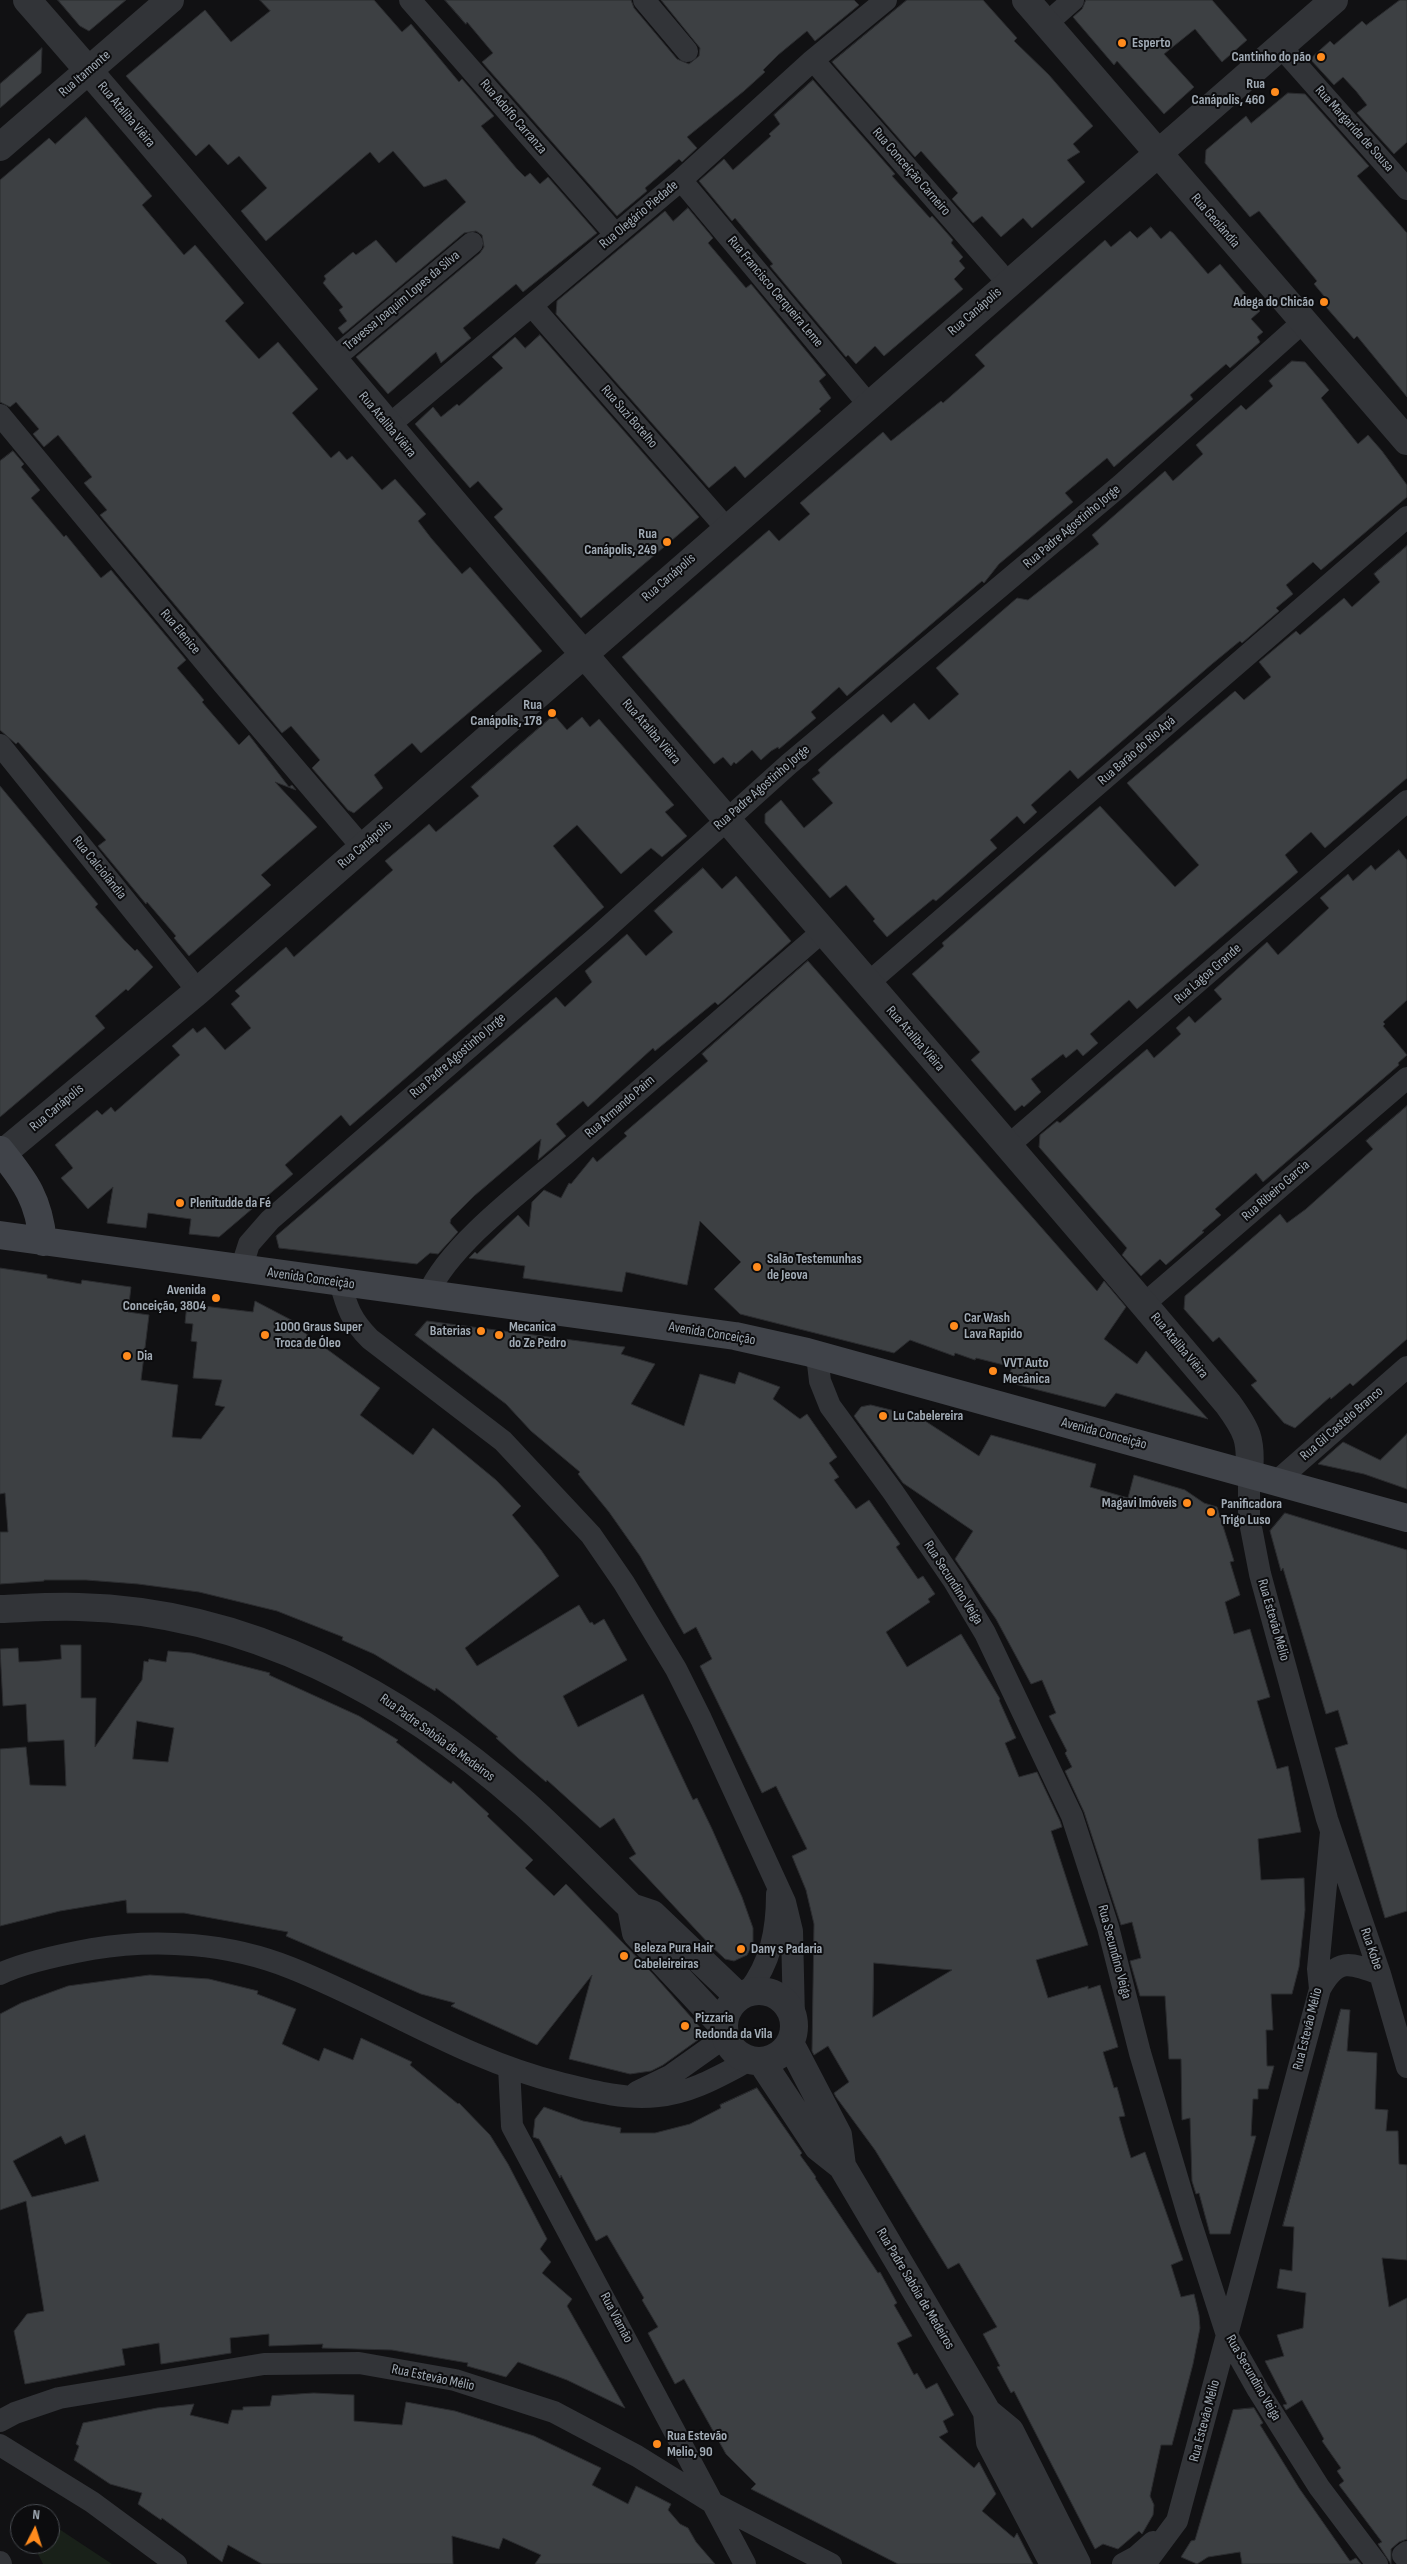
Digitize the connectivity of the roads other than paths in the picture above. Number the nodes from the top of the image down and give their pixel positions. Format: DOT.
graph roads {
  1 [pos="28,0"];
  2 [pos="170,0"];
  3 [pos="410,0"];
  4 [pos="644,0"];
  5 [pos="886,0"];
  6 [pos="1026,0"];
  7 [pos="1073,0"];
  8 [pos="1334,0"];
  9 [pos="1046,24"];
  10 [pos="1281,46"];
  11 [pos="687,51"];
  12 [pos="813,60"];
  13 [pos="89,71"];
  14 [pos="0,147"];
  15 [pos="1157,154"];
  16 [pos="682,180"];
  17 [pos="1407,189"];
  18 [pos="616,235"];
  19 [pos="472,243"];
  20 [pos="1008,283"];
  21 [pos="532,306"];
  22 [pos="1303,322"];
  23 [pos="332,360"];
  24 [pos="869,405"];
  25 [pos="0,415"];
  26 [pos="388,426"];
  27 [pos="1407,441"];
  28 [pos="1407,517"];
  29 [pos="727,528"];
  30 [pos="583,653"];
  31 [pos="0,745"];
  32 [pos="1407,801"];
  33 [pos="727,820"];
  34 [pos="362,846"];
  35 [pos="824,931"];
  36 [pos="867,984"];
  37 [pos="198,991"];
  38 [pos="1407,1078"];
  39 [pos="1009,1145"];
  40 [pos="1,1152"];
  41 [pos="0,1235"];
  42 [pos="43,1242"];
  43 [pos="240,1269"];
  44 [pos="340,1282"];
  45 [pos="428,1294"];
  46 [pos="1144,1304"];
  47 [pos="816,1355"];
  48 [pos="1407,1367"];
  49 [pos="1248,1473"];
  50 [pos="1277,1481"];
  51 [pos="1407,1518"];
  52 [pos="0,1609"];
  53 [pos="1331,1832"];
  54 [pos="777,1883"];
  55 [pos="631,1907"];
  56 [pos="1359,1914"];
  57 [pos="1324,1919"];
  58 [pos="0,1974"];
  59 [pos="1380,1974"];
  60 [pos="1320,1989"];
  61 [pos="744,1994"];
  62 [pos="724,2031"];
  63 [pos="792,2031"];
  64 [pos="755,2061"];
  65 [pos="509,2067"];
  66 [pos="1407,2067"];
  67 [pos="628,2097"];
  68 [pos="842,2166"];
  69 [pos="1227,2334"];
  70 [pos="987,2412"];
  71 [pos="0,2421"];
  72 [pos="0,2445"];
  73 [pos="711,2502"];
  74 [pos="1177,2522"];
  75 [pos="176,2564"];
  76 [pos="745,2564"];
  77 [pos="831,2564"];
  78 [pos="1054,2564"];
  79 [pos="1077,2564"];
  80 [pos="1123,2564"];
  81 [pos="1144,2564"];
  82 [pos="1378,2564"];
  1 -- 13 [label="street, Rua Ataliba Viêira"];
  2 -- 13 [label="street, Rua Itamonte"];
  3 -- 18 [label="street, Rua Adolfo Carranza"];
  4 -- 11 [label="street"];
  5 -- 12 [label="street, Rua Olegário Piedade"];
  6 -- 9 [label="street, Rua Geolândia"];
  7 -- 9 [label="street"];
  8 -- 10 [label="street, Rua Canápolis"];
  9 -- 15 [label="street, Rua Geolândia"];
  10 -- 15 [label="street, Rua Canápolis"];
  10 -- 17 [label="street, Rua Margarida de Sousa"];
  12 -- 16 [label="street, Rua Olegário Piedade"];
  12 -- 20 [label="street, Rua Conceição Carneiro"];
  13 -- 14 [label="street, Rua Itamonte"];
  13 -- 23 [label="street, Rua Ataliba Viêira"];
  15 -- 20 [label="street, Rua Canápolis"];
  15 -- 22 [label="street, Rua Geolândia"];
  16 -- 18 [label="street, Rua Olegário Piedade"];
  16 -- 24 [label="street, Rua Francisco Cerqueira Leme"];
  18 -- 21 [label="street, Rua Olegário Piedade"];
  19 -- 23 [label="street, Travessa Joaquim Lopes da Silva"];
  20 -- 24 [label="street, Rua Canápolis"];
  21 -- 26 [label="street, Rua Olegário Piedade"];
  21 -- 29 [label="street, Rua Suzi Botelho"];
  22 -- 27 [label="street, Rua Geolândia"];
  22 -- 33 [label="street, Rua Padre Agostinho Jorge"];
  23 -- 26 [label="street, Rua Ataliba Viêira"];
  24 -- 29 [label="street, Rua Canápolis"];
  25 -- 34 [label="street, Rua Elenice"];
  26 -- 30 [label="street, Rua Ataliba Viêira"];
  28 -- 36 [label="street, Rua Barão do Rio Apá"];
  29 -- 30 [label="street, Rua Canápolis"];
  30 -- 33 [label="street, Rua Ataliba Viêira"];
  30 -- 34 [label="street, Rua Canápolis"];
  31 -- 37 [label="street, Rua Calciolândia"];
  32 -- 39 [label="street, Rua Lagoa Grande"];
  33 -- 35 [label="street, Rua Ataliba Viêira"];
  33 -- 43 [label="street, Rua Padre Agostinho Jorge"];
  34 -- 37 [label="street, Rua Canápolis"];
  35 -- 36 [label="street, Rua Ataliba Viêira"];
  35 -- 45 [label="street, Rua Armando Paim"];
  36 -- 39 [label="street, Rua Ataliba Viêira"];
  37 -- 40 [label="street, Rua Canápolis"];
  38 -- 46 [label="street, Rua Ribeiro Garcia"];
  39 -- 46 [label="street, Rua Ataliba Viêira"];
  40 -- 42 [label="main road"];
  41 -- 42 [label="main road, Avenida Conceição"];
  42 -- 43 [label="main road, Avenida Conceição"];
  43 -- 44 [label="main road, Avenida Conceição"];
  44 -- 45 [label="main road, Avenida Conceição"];
  44 -- 54 [label="street"];
  45 -- 47 [label="main road, Avenida Conceição"];
  46 -- 49 [label="street, Rua Ataliba Viêira"];
  47 -- 49 [label="main road, Avenida Conceição"];
  47 -- 69 [label="street, Rua Secundino Veiga"];
  48 -- 50 [label="street, Rua Gil Castelo Branco"];
  49 -- 50 [label="main road, Avenida Conceição"];
  49 -- 53 [label="street, Rua Estevão Mélio"];
  50 -- 51 [label="main road, Avenida Conceição"];
  52 -- 55 [label="street, Rua Padre Sabóia de Medeiros"];
  53 -- 56 [label="street, Rua Kobe"];
  53 -- 57 [label="street, Rua Estevão Mélio"];
  54 -- 61 [label="street"];
  54 -- 63 [label="street"];
  55 -- 61 [label="street, Rua Padre Sabóia de Medeiros"];
  55 -- 62 [label="street"];
  56 -- 57 [label="street"];
  56 -- 59 [label="street, Rua Kobe"];
  57 -- 60 [label="street, Rua Estevão Mélio"];
  58 -- 65 [label="street"];
  59 -- 60 [label="street"];
  59 -- 66 [label="street, Rua Kobe"];
  60 -- 69 [label="street, Rua Estevão Mélio"];
  61 -- 62 [label="street"];
  61 -- 63 [label="street"];
  62 -- 64 [label="street"];
  62 -- 67 [label="street"];
  63 -- 64 [label="street"];
  63 -- 68 [label="street, Rua Padre Sabóia de Medeiros"];
  64 -- 67 [label="street"];
  64 -- 68 [label="street, Rua Padre Sabóia de Medeiros"];
  65 -- 67 [label="street"];
  65 -- 73 [label="street, Rua Viamão"];
  68 -- 70 [label="street, Rua Padre Sabóia de Medeiros"];
  69 -- 74 [label="street, Rua Estevão Mélio"];
  69 -- 82 [label="street, Rua Secundino Veiga"];
  70 -- 78 [label="street, Rua Padre Sabóia de Medeiros"];
  70 -- 79 [label="street, Rua Padre Sabóia de Medeiros"];
  71 -- 73 [label="street, Rua Estevão Mélio"];
  72 -- 75 [label="street"];
  73 -- 76 [label="street, Rua Viamão"];
  73 -- 77 [label="street, Rua Estevão Mélio"];
  74 -- 80 [label="street"];
  74 -- 81 [label="street, Rua Estevão Mélio"];
}
